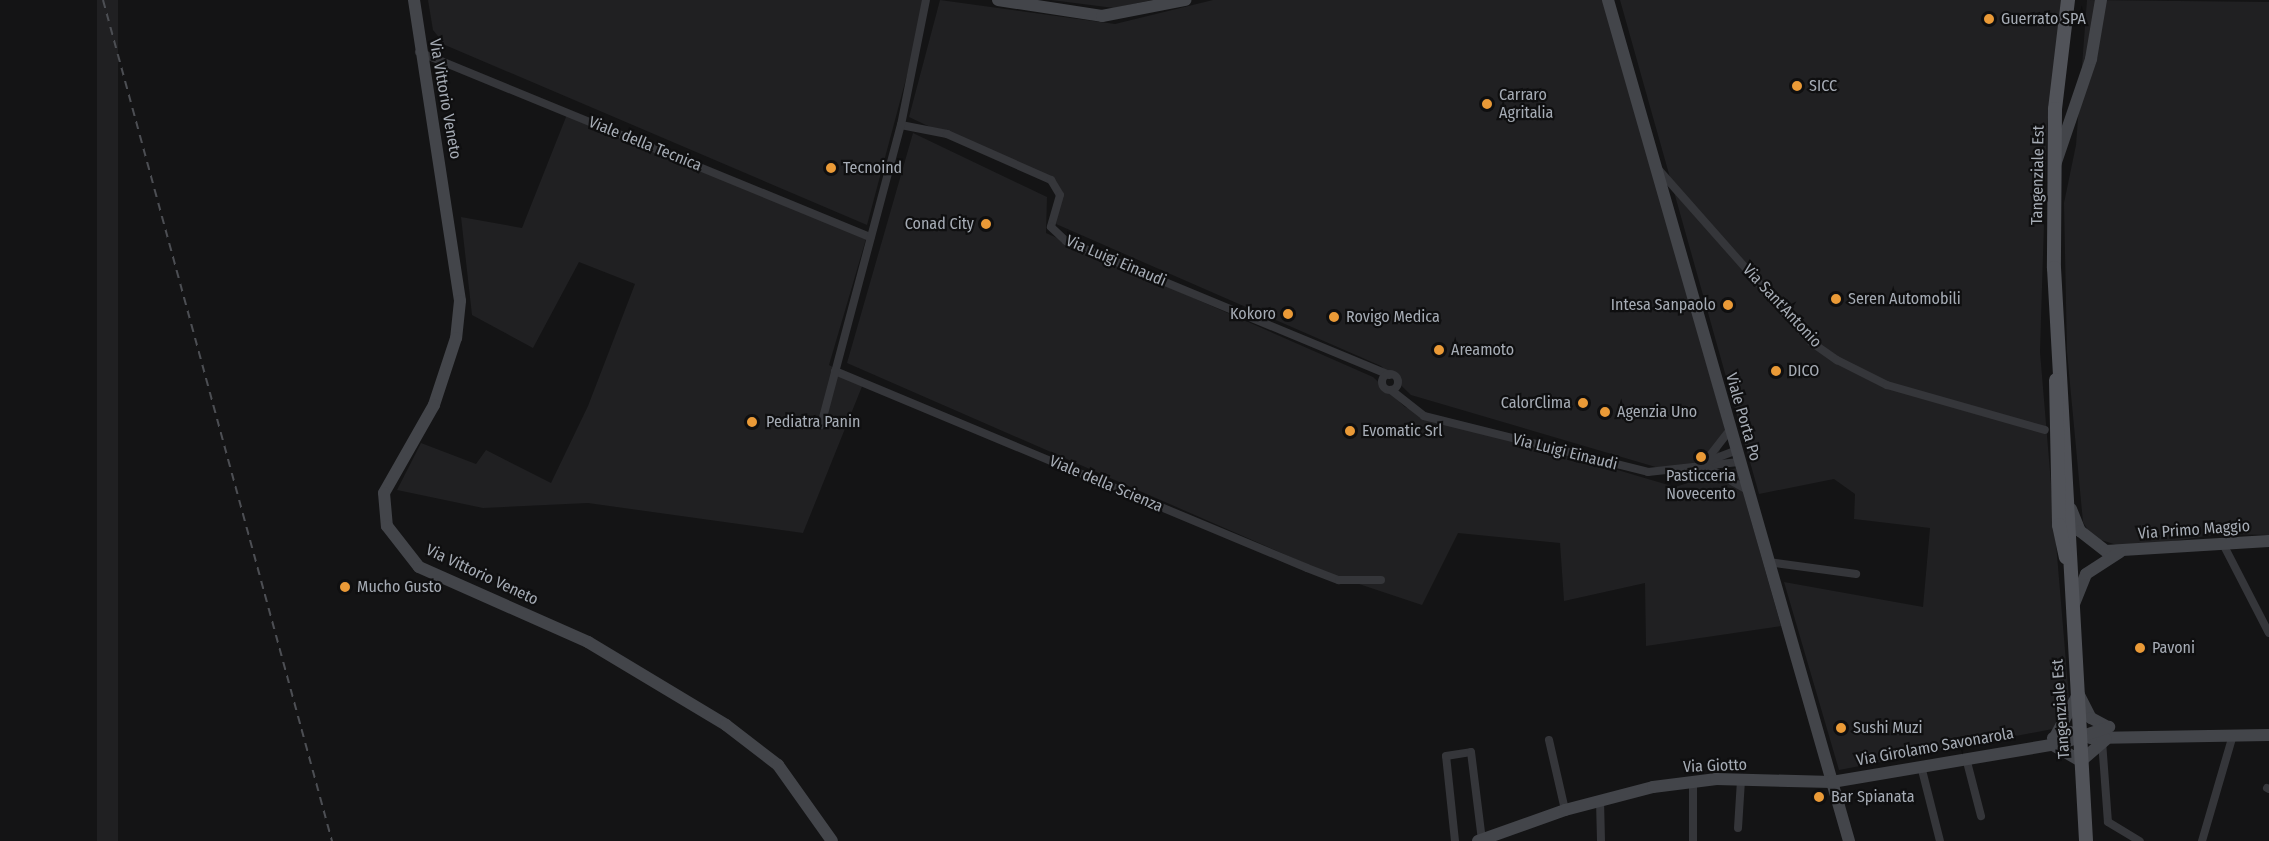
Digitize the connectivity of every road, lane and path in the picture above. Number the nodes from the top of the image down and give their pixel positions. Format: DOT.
graph roads {
  1 [pos="414,0"];
  2 [pos="926,0"];
  3 [pos="999,0"];
  4 [pos="1185,0"];
  5 [pos="1608,0"];
  6 [pos="2068,0"];
  7 [pos="2101,0"];
  8 [pos="1168,2"];
  9 [pos="419,51"];
  10 [pos="901,125"];
  11 [pos="1655,166"];
  12 [pos="2055,166"];
  13 [pos="871,237"];
  14 [pos="2058,351"];
  15 [pos="835,371"];
  16 [pos="1384,376"];
  17 [pos="1394,387"];
  18 [pos="820,425"];
  19 [pos="2045,430"];
  20 [pos="1729,431"];
  21 [pos="1737,456"];
  22 [pos="1701,467"];
  23 [pos="1746,489"];
  24 [pos="2071,509"];
  25 [pos="2269,541"];
  26 [pos="2223,544"];
  27 [pos="2121,552"];
  28 [pos="1768,562"];
  29 [pos="1856,574"];
  30 [pos="2071,574"];
  31 [pos="1382,580"];
  32 [pos="2072,612"];
  33 [pos="2269,633"];
  34 [pos="2076,691"];
  35 [pos="2080,733"];
  36 [pos="2108,735"];
  37 [pos="2233,735"];
  38 [pos="2269,735"];
  39 [pos="1549,740"];
  40 [pos="2049,742"];
  41 [pos="1966,758"];
  42 [pos="2081,761"];
  43 [pos="1921,766"];
  44 [pos="1741,780"];
  45 [pos="1693,782"];
  46 [pos="1832,782"];
  47 [pos="1600,800"];
  48 [pos="1565,810"];
  49 [pos="1981,816"];
  50 [pos="1738,828"];
  51 [pos="832,841"];
  52 [pos="1455,841"];
  53 [pos="1480,841"];
  54 [pos="1601,841"];
  55 [pos="1693,841"];
  56 [pos="1849,841"];
  57 [pos="1940,841"];
  58 [pos="2086,841"];
  59 [pos="2140,841"];
  60 [pos="2202,841"];
  1 -- 9 [label="street, Via Vittorio Veneto"];
  2 -- 10 [label="street"];
  3 -- 8 [label="street"];
  4 -- 8 [label="street"];
  5 -- 11 [label="street, Viale Porta Po"];
  6 -- 12 [label="main road, Tangenziale Est"];
  7 -- 12 [label="street"];
  9 -- 13 [label="street, Viale della Tecnica"];
  9 -- 51 [label="street, Via Vittorio Veneto"];
  10 -- 13 [label="street"];
  10 -- 16 [label="street, Via Luigi Einaudi"];
  11 -- 19 [label="street, Via Sant'Antonio"];
  11 -- 20 [label="street, Viale Porta Po"];
  12 -- 14 [label="main road, Tangenziale Est"];
  13 -- 15 [label="street"];
  14 -- 24 [label="main road, Tangenziale Est"];
  14 -- 30 [label="main road, Tangenziale Est"];
  15 -- 18 [label="street"];
  15 -- 31 [label="street, Viale della Scienza"];
  16 -- 17 [label="street"];
  16 -- 17 [label="street"];
  17 -- 22 [label="street, Via Luigi Einaudi"];
  20 -- 21 [label="street, Viale Porta Po"];
  20 -- 22 [label="street"];
  21 -- 22 [label="street, Via Luigi Einaudi"];
  21 -- 23 [label="street, Viale Porta Po"];
  22 -- 23 [label="street"];
  23 -- 28 [label="street, Viale Porta Po"];
  24 -- 27 [label="street, Via Primo Maggio"];
  24 -- 30 [label="main road, Tangenziale Est"];
  25 -- 26 [label="street, Via Primo Maggio"];
  26 -- 27 [label="street, Via Primo Maggio"];
  26 -- 33 [label="street"];
  27 -- 32 [label="street, Via Primo Maggio"];
  28 -- 29 [label="street"];
  28 -- 46 [label="street, Viale Porta Po"];
  30 -- 32 [label="main road, Tangenziale Est"];
  32 -- 34 [label="main road, Tangenziale Est"];
  34 -- 35 [label="main road, Tangenziale Est"];
  34 -- 36 [label="street"];
  34 -- 40 [label="street"];
  35 -- 36 [label="street, Via Girolamo Savonarola"];
  35 -- 40 [label="street, Via Girolamo Savonarola"];
  35 -- 42 [label="main road, Tangenziale Est"];
  36 -- 37 [label="street, Via Girolamo Savonarola"];
  36 -- 42 [label="street"];
  36 -- 59 [label="street"];
  37 -- 38 [label="street, Via Girolamo Savonarola"];
  37 -- 60 [label="street"];
  39 -- 48 [label="street"];
  40 -- 41 [label="street, Via Girolamo Savonarola"];
  40 -- 42 [label="street"];
  41 -- 43 [label="street, Via Girolamo Savonarola"];
  41 -- 49 [label="street"];
  42 -- 58 [label="main road, Tangenziale Est"];
  43 -- 46 [label="street, Via Girolamo Savonarola"];
  43 -- 57 [label="street"];
  44 -- 45 [label="street, Via Giotto"];
  44 -- 46 [label="street, Via Giotto"];
  44 -- 50 [label="street"];
  45 -- 47 [label="street, Via Giotto"];
  45 -- 55 [label="street"];
  46 -- 56 [label="street, Viale Porta Po"];
  47 -- 48 [label="street, Via Giotto"];
  47 -- 54 [label="street"];
  48 -- 53 [label="street, Via Giotto"];
  52 -- 53 [label="street, Via Giotto"];
}
